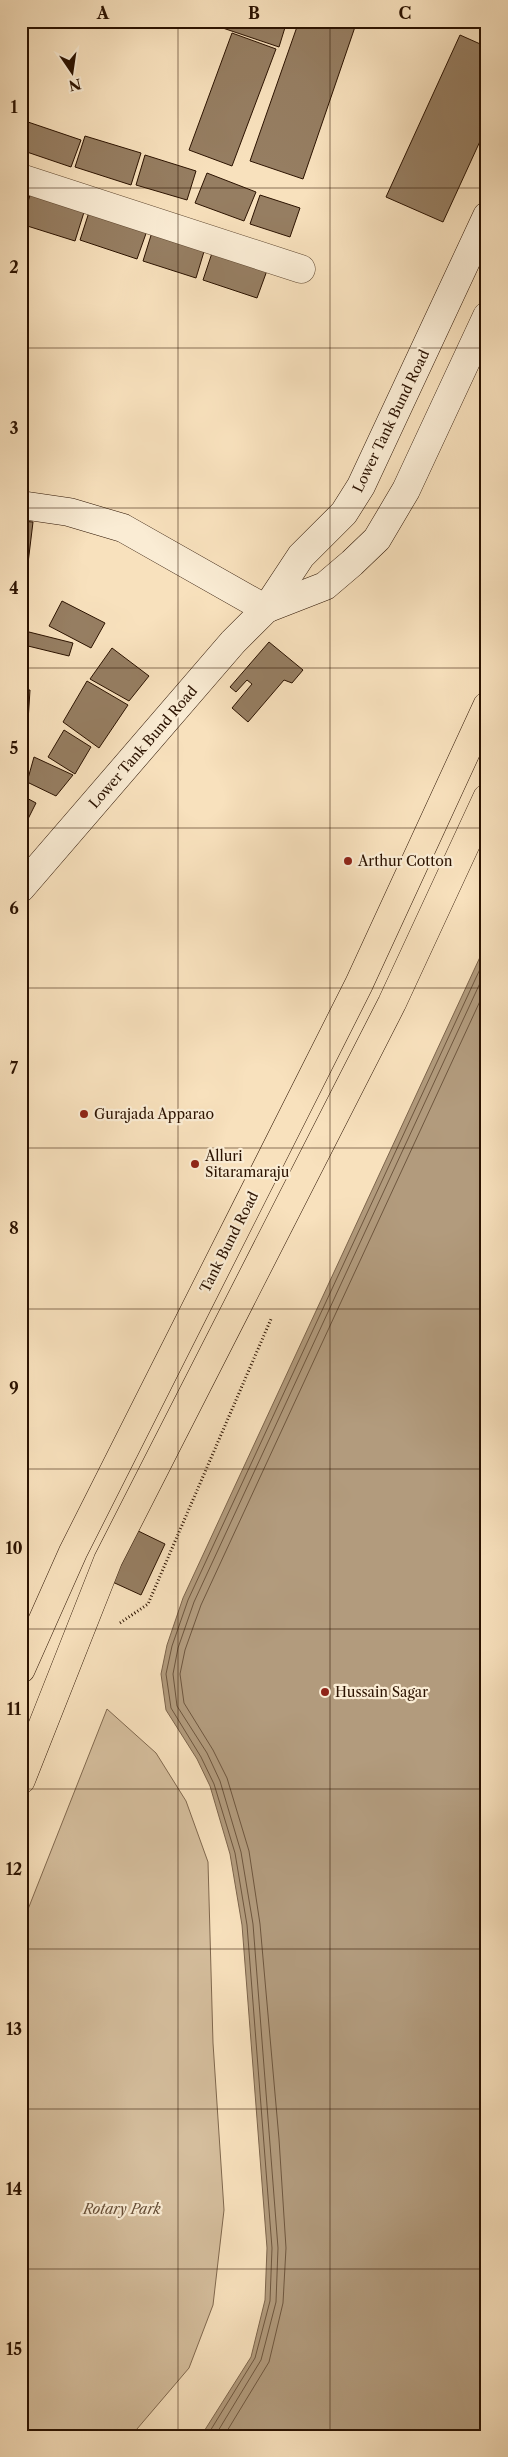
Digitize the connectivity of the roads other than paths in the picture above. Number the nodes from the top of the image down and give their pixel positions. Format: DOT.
graph roads {
  1 [pos="21,178"];
  2 [pos="487,216"];
  3 [pos="301,269"];
  4 [pos="487,316"];
  5 [pos="21,505"];
  6 [pos="266,609"];
  7 [pos="487,706"];
  8 [pos="487,798"];
  9 [pos="21,888"];
  10 [pos="21,1670"];
  11 [pos="21,1780"];
  1 -- 3 [label="main road"];
  2 -- 6 [label="main road, Lower Tank Bund Road"];
  4 -- 6 [label="main road, Lower Tank Bund Road"];
  5 -- 6 [label="main road"];
  6 -- 9 [label="main road, Lower Tank Bund Road"];
  7 -- 10 [label="highway, Tank Bund Road"];
  8 -- 11 [label="highway"];
}
